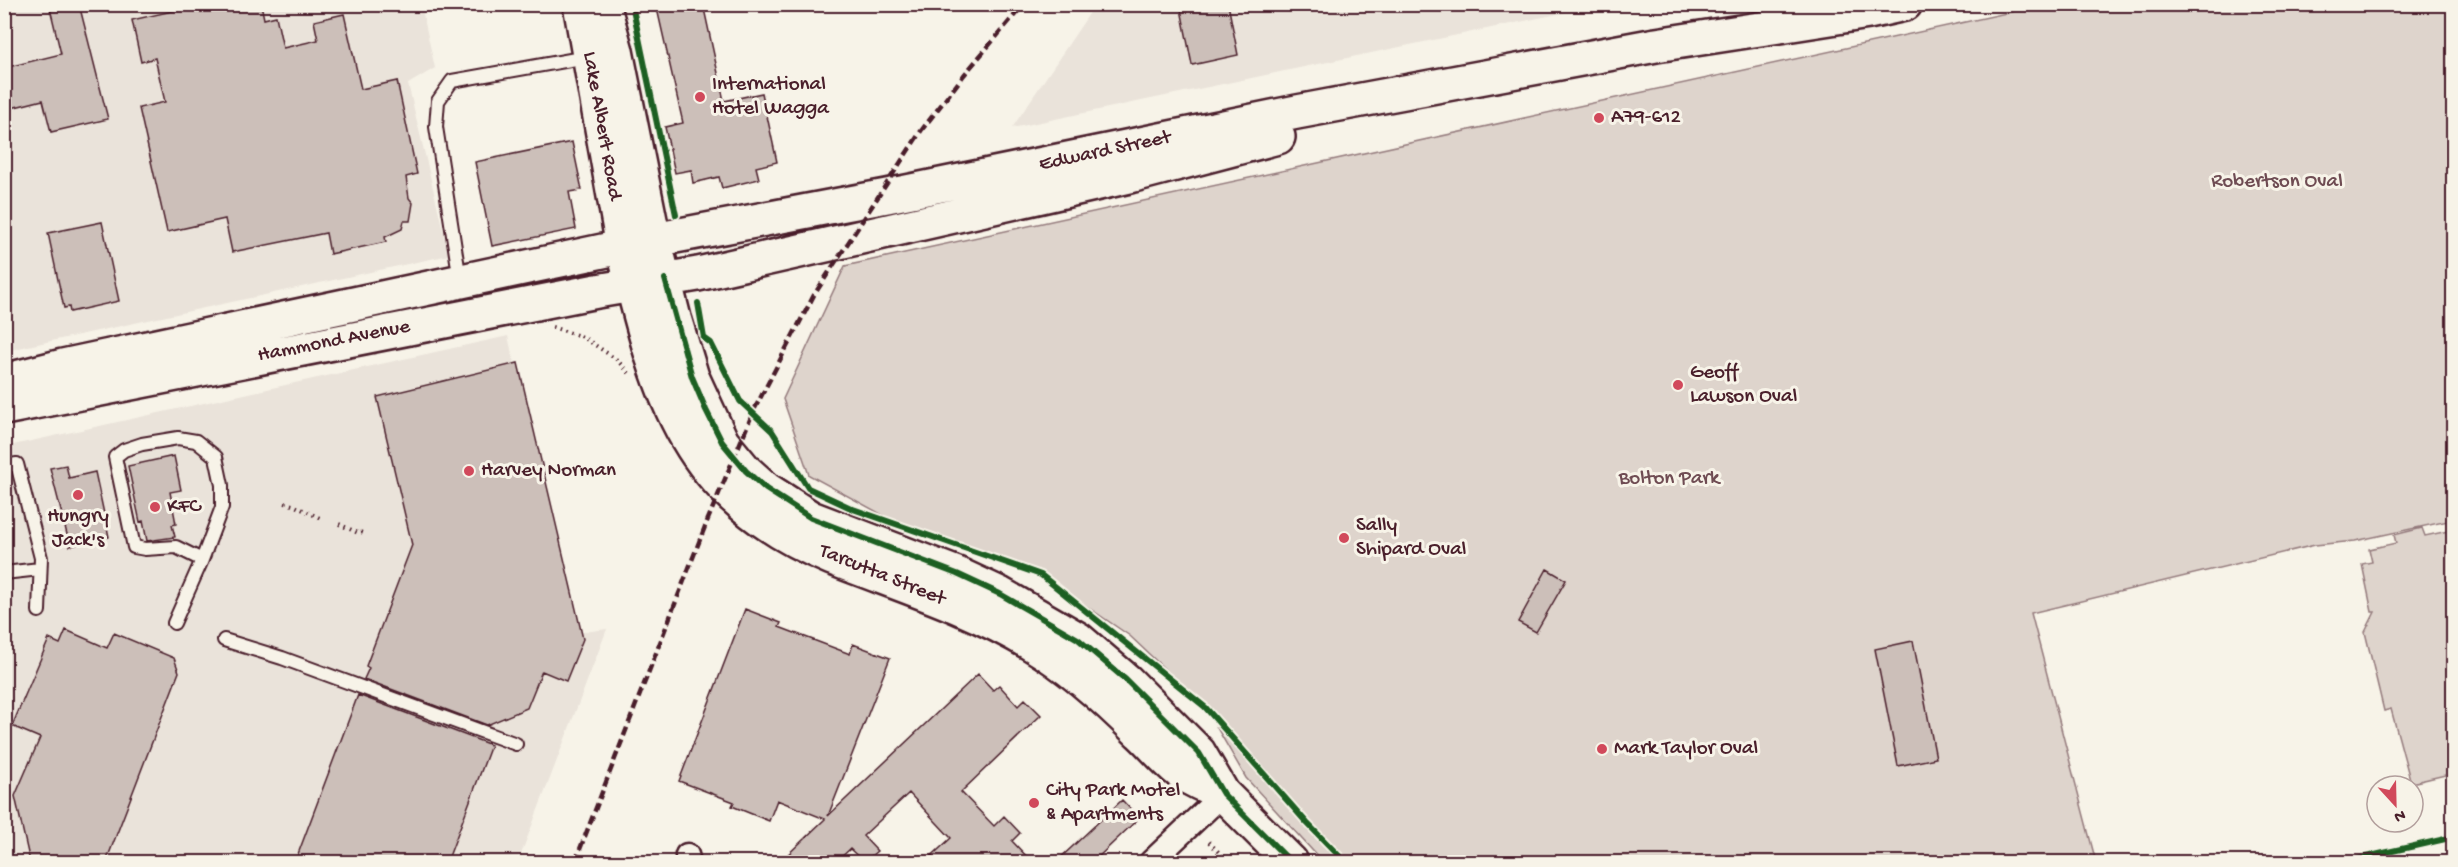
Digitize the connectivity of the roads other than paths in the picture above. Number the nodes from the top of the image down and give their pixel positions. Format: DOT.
graph roads {
  1 [pos="580,4"];
  2 [pos="603,4"];
  3 [pos="1800,4"];
  4 [pos="1905,4"];
  5 [pos="1656,45"];
  6 [pos="588,57"];
  7 [pos="1555,64"];
  8 [pos="654,240"];
  9 [pos="622,247"];
  10 [pos="665,279"];
  11 [pos="460,282"];
  12 [pos="632,284"];
  13 [pos="4,381"];
  14 [pos="4,408"];
  15 [pos="4,466"];
  16 [pos="202,560"];
  17 [pos="40,569"];
  18 [pos="4,573"];
  19 [pos="39,611"];
  20 [pos="174,623"];
  21 [pos="224,640"];
  22 [pos="1117,691"];
  23 [pos="516,744"];
  24 [pos="1223,794"];
  25 [pos="1151,862"];
  26 [pos="1291,862"];
  1 -- 6 [label="main road, Lake Albert Road"];
  2 -- 8 [label="main road, Lake Albert Road"];
  3 -- 5 [label="main road, Edward Street"];
  4 -- 5 [label="main road, Edward Street"];
  5 -- 7 [label="main road, Edward Street"];
  6 -- 9 [label="main road, Lake Albert Road"];
  6 -- 11 [label="lane"];
  7 -- 8 [label="main road, Edward Street"];
  7 -- 10 [label="main road, Edward Street"];
  8 -- 9 [label="main road, Hammond Avenue"];
  8 -- 10 [label="main road, Lake Albert Road"];
  9 -- 11 [label="main road, Hammond Avenue"];
  9 -- 12 [label="main road, Lake Albert Road"];
  10 -- 12 [label="main road, Hammond Avenue"];
  10 -- 22 [label="main road, Tarcutta Street"];
  11 -- 13 [label="main road, Hammond Avenue"];
  12 -- 14 [label="main road, Hammond Avenue"];
  12 -- 22 [label="main road, Tarcutta Street"];
  15 -- 17 [label="lane"];
  16 -- 16 [label="lane"];
  16 -- 20 [label="lane"];
  17 -- 18 [label="lane"];
  17 -- 19 [label="lane"];
  21 -- 23 [label="lane"];
  22 -- 24 [label="main road, Tarcutta Street"];
  24 -- 25 [label="street"];
  24 -- 26 [label="main road, Tarcutta Street"];
}
